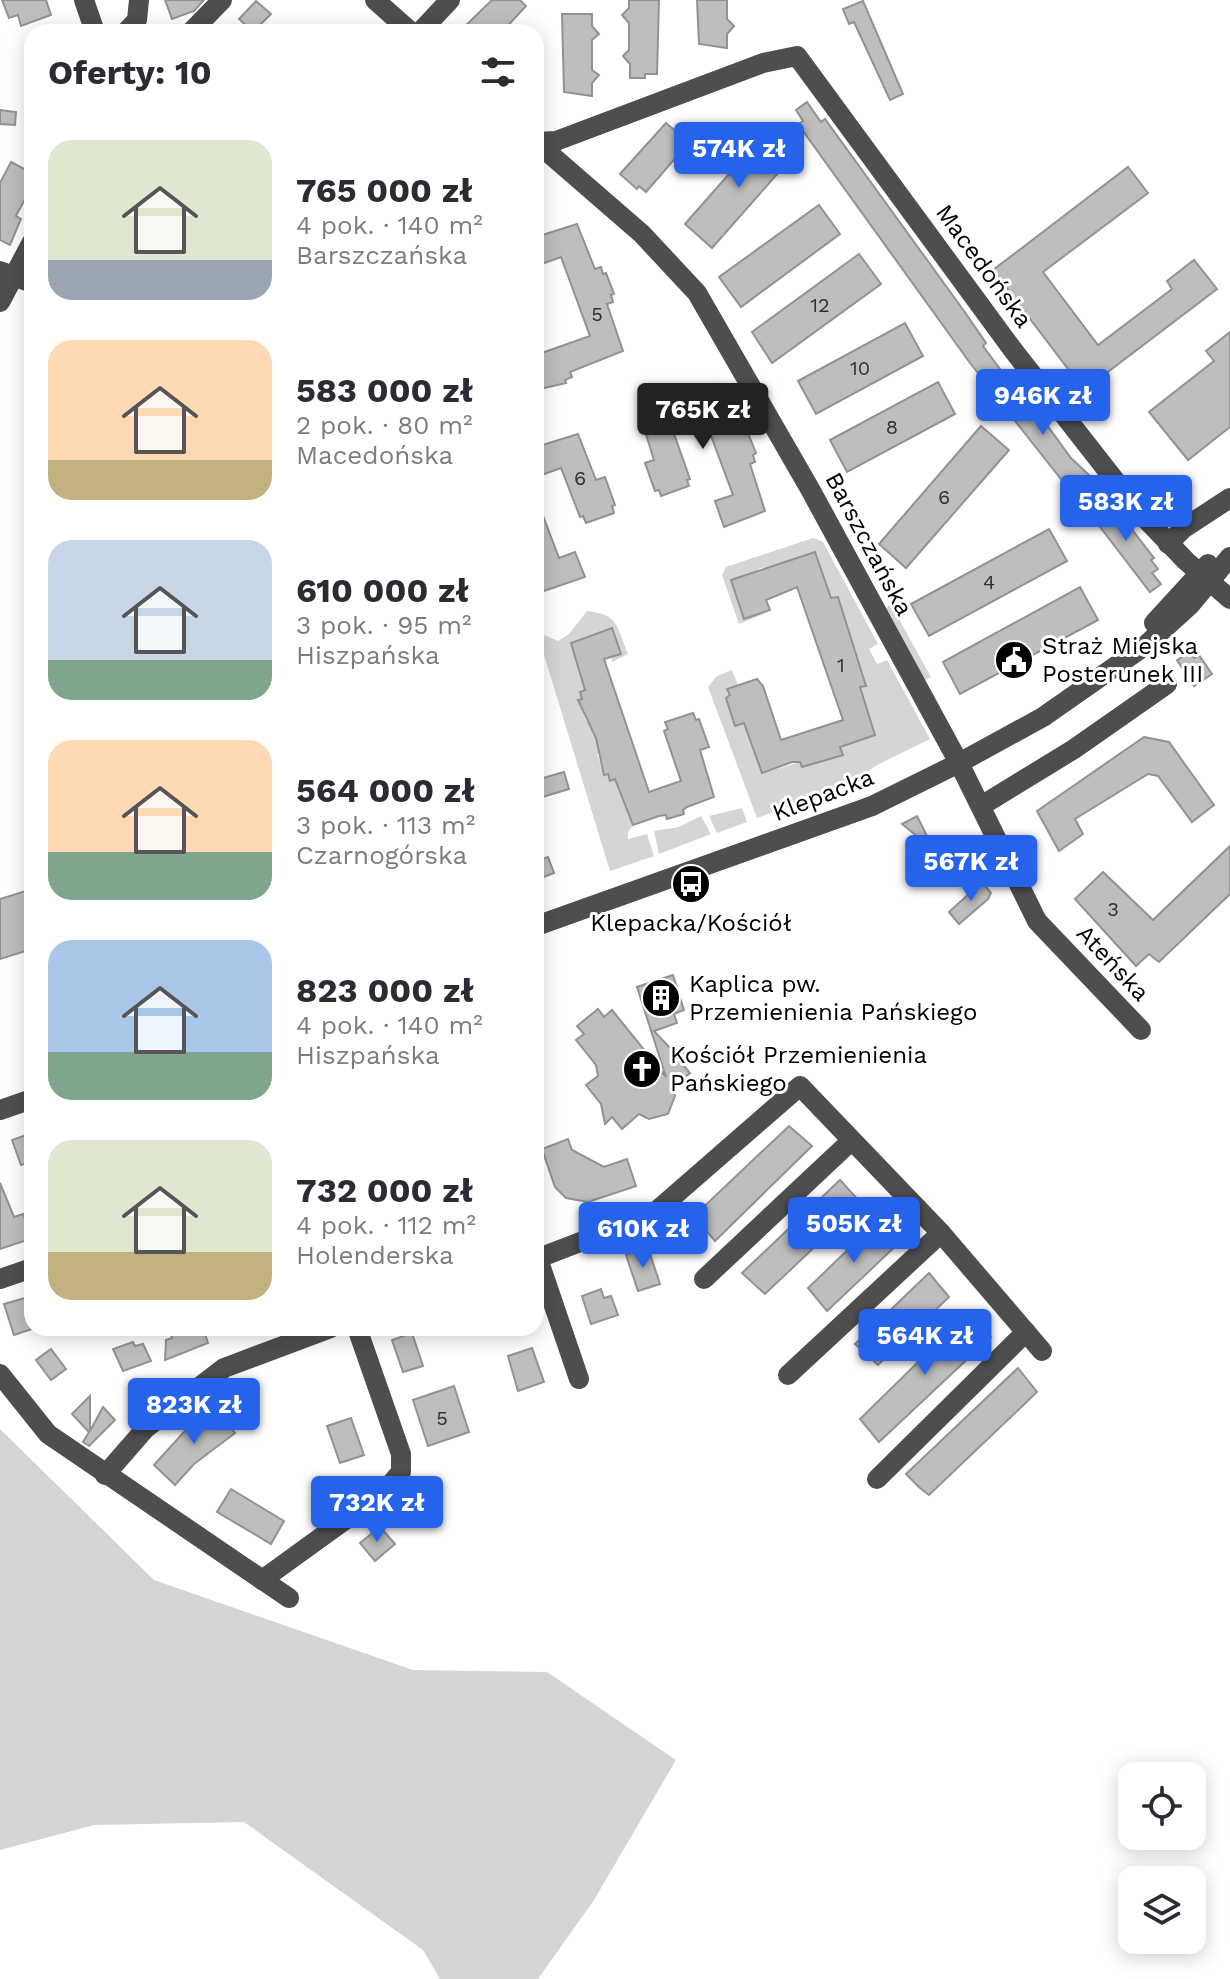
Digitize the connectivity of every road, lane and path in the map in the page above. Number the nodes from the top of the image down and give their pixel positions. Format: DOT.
graph roads {
  1 [pos="84,0"];
  2 [pos="139,0"];
  3 [pos="222,0"];
  4 [pos="375,0"];
  5 [pos="450,0"];
  6 [pos="92,24"];
  7 [pos="133,24"];
  8 [pos="199,24"];
  9 [pos="402,24"];
  10 [pos="428,24"];
  11 [pos="544,142"];
  12 [pos="544,149"];
  13 [pos="24,258"];
  14 [pos="15,277"];
  15 [pos="0,302"];
  16 [pos="1230,498"];
  17 [pos="1230,543"];
  18 [pos="1168,544"];
  19 [pos="1230,557"];
  20 [pos="1205,577"];
  21 [pos="1230,599"];
  22 [pos="1167,684"];
  23 [pos="959,763"];
  24 [pos="981,806"];
  25 [pos="544,923"];
  26 [pos="1141,1030"];
  27 [pos="24,1102"];
  28 [pos="0,1110"];
  29 [pos="850,1142"];
  30 [pos="941,1233"];
  31 [pos="544,1253"];
  32 [pos="24,1271"];
  33 [pos="544,1276"];
  34 [pos="0,1279"];
  35 [pos="704,1279"];
  36 [pos="1026,1332"];
  37 [pos="310,1336"];
  38 [pos="360,1336"];
  39 [pos="1042,1351"];
  40 [pos="0,1374"];
  41 [pos="788,1375"];
  42 [pos="579,1379"];
  43 [pos="105,1475"];
  44 [pos="877,1479"];
  45 [pos="262,1580"];
  46 [pos="289,1598"];
  1 -- 6 [label="street"];
  2 -- 7 [label="street"];
  3 -- 8 [label="street"];
  4 -- 9 [label="street"];
  5 -- 10 [label="street"];
  11 -- 18 [label="street, Macedońska"];
  12 -- 23 [label="street, Barszczańska"];
  13 -- 14 [label="street"];
  14 -- 15 [label="street"];
  16 -- 18 [label="street"];
  17 -- 20 [label="street, Klepacka"];
  18 -- 20 [label="street, Macedońska"];
  19 -- 20 [label="street, Klepacka"];
  20 -- 21 [label="street, Macedońska"];
  20 -- 23 [label="street, Klepacka"];
  22 -- 24 [label="street"];
  23 -- 24 [label="street, Ateńska"];
  23 -- 25 [label="street, Klepacka"];
  24 -- 26 [label="street, Ateńska"];
  27 -- 28 [label="street"];
  29 -- 30 [label="street"];
  29 -- 31 [label="street"];
  29 -- 35 [label="street"];
  30 -- 36 [label="street"];
  30 -- 41 [label="street"];
  32 -- 34 [label="street"];
  33 -- 42 [label="street"];
  36 -- 39 [label="street"];
  36 -- 44 [label="street"];
  37 -- 43 [label="street"];
  38 -- 45 [label="street"];
  40 -- 43 [label="street"];
  43 -- 45 [label="street"];
  45 -- 46 [label="street"];
}
